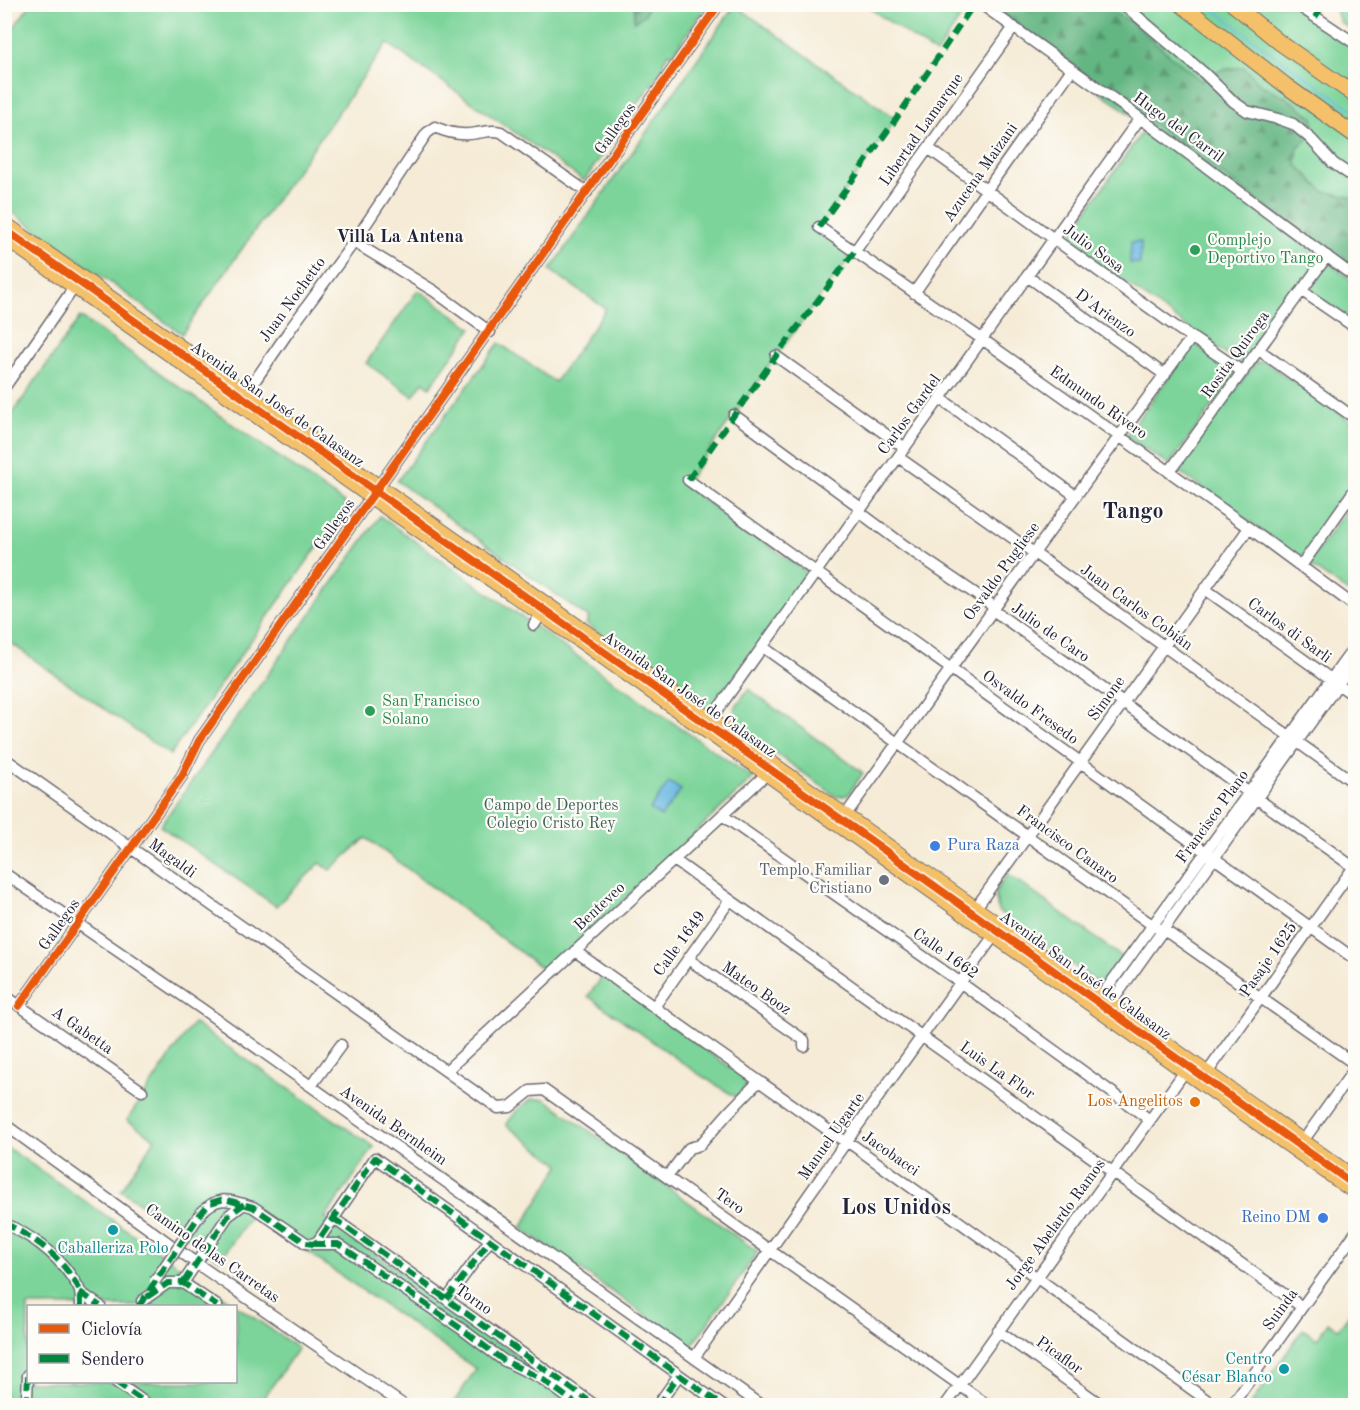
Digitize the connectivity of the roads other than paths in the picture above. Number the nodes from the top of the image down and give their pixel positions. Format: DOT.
graph roads {
  1 [pos="719,4"];
  2 [pos="981,4"];
  3 [pos="1123,4"];
  4 [pos="1181,4"];
  5 [pos="1233,4"];
  6 [pos="1296,4"];
  7 [pos="1014,27"];
  8 [pos="1356,44"];
  9 [pos="1072,69"];
  10 [pos="1356,96"];
  11 [pos="1140,118"];
  12 [pos="1356,136"];
  13 [pos="927,148"];
  14 [pos="1356,179"];
  15 [pos="986,191"];
  16 [pos="587,192"];
  17 [pos="4,223"];
  18 [pos="819,227"];
  19 [pos="4,237"];
  20 [pos="1054,239"];
  21 [pos="354,242"];
  22 [pos="855,250"];
  23 [pos="1328,256"];
  24 [pos="1027,276"];
  25 [pos="1356,278"];
  26 [pos="78,282"];
  27 [pos="1302,291"];
  28 [pos="914,293"];
  29 [pos="1356,328"];
  30 [pos="489,332"];
  31 [pos="1192,337"];
  32 [pos="982,339"];
  33 [pos="1259,350"];
  34 [pos="776,356"];
  35 [pos="1243,372"];
  36 [pos="1164,375"];
  37 [pos="4,388"];
  38 [pos="243,398"];
  39 [pos="940,398"];
  40 [pos="734,415"];
  41 [pos="1356,419"];
  42 [pos="1120,437"];
  43 [pos="901,452"];
  44 [pos="1170,472"];
  45 [pos="688,480"];
  46 [pos="1356,488"];
  47 [pos="375,491"];
  48 [pos="1076,496"];
  49 [pos="860,510"];
  50 [pos="1249,528"];
  51 [pos="1034,553"];
  52 [pos="1300,566"];
  53 [pos="816,573"];
  54 [pos="1205,589"];
  55 [pos="1356,606"];
  56 [pos="994,609"];
  57 [pos="1356,645"];
  58 [pos="763,647"];
  59 [pos="1163,647"];
  60 [pos="1356,659"];
  61 [pos="951,670"];
  62 [pos="1334,682"];
  63 [pos="1356,697"];
  64 [pos="1123,703"];
  65 [pos="707,724"];
  66 [pos="1293,740"];
  67 [pos="898,743"];
  68 [pos="4,758"];
  69 [pos="1080,763"];
  70 [pos="771,770"];
  71 [pos="1356,784"];
  72 [pos="1253,796"];
  73 [pos="722,815"];
  74 [pos="842,820"];
  75 [pos="1028,836"];
  76 [pos="132,847"];
  77 [pos="1209,856"];
  78 [pos="674,860"];
  79 [pos="1355,867"];
  80 [pos="4,873"];
  81 [pos="730,900"];
  82 [pos="972,913"];
  83 [pos="78,923"];
  84 [pos="1158,927"];
  85 [pos="1310,928"];
  86 [pos="998,931"];
  87 [pos="575,951"];
  88 [pos="688,959"];
  89 [pos="1356,960"];
  90 [pos="961,983"];
  91 [pos="4,995"];
  92 [pos="1261,998"];
  93 [pos="1102,1005"];
  94 [pos="20,1006"];
  95 [pos="654,1006"];
  96 [pos="923,1037"];
  97 [pos="341,1045"];
  98 [pos="804,1046"];
  99 [pos="1356,1066"];
  100 [pos="1188,1067"];
  101 [pos="446,1071"];
  102 [pos="1207,1073"];
  103 [pos="759,1081"];
  104 [pos="311,1086"];
  105 [pos="142,1091"];
  106 [pos="1150,1120"];
  107 [pos="4,1124"];
  108 [pos="1303,1141"];
  109 [pos="846,1142"];
  110 [pos="1113,1172"];
  111 [pos="667,1177"];
  112 [pos="1356,1179"];
  113 [pos="1356,1193"];
  114 [pos="244,1204"];
  115 [pos="333,1218"];
  116 [pos="4,1223"];
  117 [pos="1356,1232"];
  118 [pos="490,1240"];
  119 [pos="313,1244"];
  120 [pos="771,1250"];
  121 [pos="196,1263"];
  122 [pos="1037,1278"];
  123 [pos="183,1283"];
  124 [pos="154,1287"];
  125 [pos="80,1292"];
  126 [pos="447,1299"];
  127 [pos="141,1304"];
  128 [pos="81,1305"];
  129 [pos="99,1305"];
  130 [pos="216,1305"];
  131 [pos="1302,1307"];
  132 [pos="998,1331"];
  133 [pos="694,1358"];
  134 [pos="679,1375"];
  135 [pos="28,1383"];
  136 [pos="117,1383"];
  137 [pos="960,1384"];
  138 [pos="1234,1401"];
  139 [pos="25,1406"];
  140 [pos="150,1406"];
  141 [pos="405,1406"];
  142 [pos="579,1406"];
  143 [pos="596,1406"];
  144 [pos="657,1406"];
  145 [pos="723,1406"];
  146 [pos="762,1406"];
  147 [pos="945,1406"];
  148 [pos="989,1406"];
  149 [pos="1103,1406"];
  150 [pos="1215,1406"];
  1 -- 16 [label="street, Gallegos"];
  2 -- 7 [label="street, Hugo del Carril"];
  3 -- 14 [label="street"];
  4 -- 12 [label="highway"];
  5 -- 10 [label="highway"];
  6 -- 8 [label="street"];
  7 -- 9 [label="street, Hugo del Carril"];
  7 -- 13 [label="street, Libertad Lamarque"];
  9 -- 11 [label="street, Hugo del Carril"];
  9 -- 15 [label="street, Azucena Maizani"];
  11 -- 20 [label="street, Carlos Gardel"];
  11 -- 23 [label="street, Hugo del Carril"];
  13 -- 15 [label="street, Julio Sosa"];
  13 -- 22 [label="street, Libertad Lamarque"];
  15 -- 20 [label="street, Julio Sosa"];
  15 -- 28 [label="street, Azucena Maizani"];
  16 -- 21 [label="street, Juan Nochetto"];
  16 -- 30 [label="street, Gallegos"];
  17 -- 26 [label="main road, Avenida San José de Calasanz"];
  18 -- 22 [label="street, Edmundo Rivero"];
  19 -- 26 [label="main road, Avenida San José de Calasanz"];
  20 -- 24 [label="street, Carlos Gardel"];
  20 -- 31 [label="street, Julio Sosa"];
  21 -- 30 [label="street"];
  21 -- 38 [label="street, Juan Nochetto"];
  22 -- 28 [label="street, Edmundo Rivero"];
  23 -- 25 [label="street, Hugo del Carril"];
  23 -- 27 [label="street, Rosita Quiroga"];
  24 -- 32 [label="street, Carlos Gardel"];
  24 -- 36 [label="street, D'Arienzo"];
  26 -- 37 [label="street"];
  26 -- 38 [label="main road, Avenida San José de Calasanz"];
  27 -- 29 [label="street"];
  27 -- 33 [label="street, Rosita Quiroga"];
  28 -- 32 [label="street, Edmundo Rivero"];
  30 -- 47 [label="street, Gallegos"];
  31 -- 35 [label="street, Julio Sosa"];
  31 -- 36 [label="street, Osvaldo Pugliese"];
  32 -- 39 [label="street, Carlos Gardel"];
  32 -- 42 [label="street, Edmundo Rivero"];
  33 -- 35 [label="street, Rosita Quiroga"];
  33 -- 41 [label="street"];
  34 -- 43 [label="street, Juan Carlos Cobián"];
  35 -- 44 [label="street, Rosita Quiroga"];
  36 -- 42 [label="street, Osvaldo Pugliese"];
  38 -- 47 [label="main road, Avenida San José de Calasanz"];
  39 -- 43 [label="street, Carlos Gardel"];
  39 -- 48 [label="street"];
  40 -- 49 [label="street, Julio de Caro"];
  42 -- 44 [label="street, Edmundo Rivero"];
  42 -- 48 [label="street, Osvaldo Pugliese"];
  43 -- 49 [label="street, Carlos Gardel"];
  43 -- 51 [label="street, Juan Carlos Cobián"];
  44 -- 50 [label="street, Edmundo Rivero"];
  45 -- 53 [label="street, Osvaldo Fresedo"];
  46 -- 52 [label="street"];
  47 -- 65 [label="main road, Avenida San José de Calasanz"];
  47 -- 65 [label="main road, Avenida San José de Calasanz"];
  47 -- 76 [label="street, Gallegos"];
  48 -- 51 [label="street, Osvaldo Pugliese"];
  49 -- 53 [label="street, Carlos Gardel"];
  49 -- 56 [label="street, Julio de Caro"];
  50 -- 52 [label="street, Edmundo Rivero"];
  50 -- 54 [label="street, Simone"];
  51 -- 56 [label="street, Osvaldo Pugliese"];
  51 -- 59 [label="street, Juan Carlos Cobián"];
  52 -- 55 [label="street, Edmundo Rivero"];
  53 -- 58 [label="street, Carlos Gardel"];
  53 -- 61 [label="street, Osvaldo Fresedo"];
  54 -- 59 [label="street, Simone"];
  54 -- 62 [label="street, Carlos di Sarli"];
  56 -- 61 [label="street, Osvaldo Pugliese"];
  56 -- 64 [label="street, Julio de Caro"];
  57 -- 62 [label="street, Francisco Plano"];
  58 -- 65 [label="street, Carlos Gardel"];
  58 -- 67 [label="street, Francisco Canaro"];
  59 -- 64 [label="street, Simone"];
  59 -- 66 [label="street, Juan Carlos Cobián"];
  60 -- 62 [label="street, Francisco Plano"];
  61 -- 67 [label="street, Osvaldo Pugliese"];
  61 -- 69 [label="street, Osvaldo Fresedo"];
  62 -- 63 [label="street, Carlos di Sarli"];
  62 -- 66 [label="street, Francisco Plano"];
  64 -- 69 [label="street, Simone"];
  64 -- 72 [label="street, Julio de Caro"];
  65 -- 70 [label="main road, Avenida San José de Calasanz"];
  66 -- 71 [label="street, Juan Carlos Cobián"];
  66 -- 72 [label="street, Francisco Plano"];
  67 -- 74 [label="street, Osvaldo Pugliese"];
  67 -- 75 [label="street, Francisco Canaro"];
  68 -- 76 [label="street, Magaldi"];
  69 -- 75 [label="street, Simone"];
  69 -- 77 [label="street, Osvaldo Fresedo"];
  70 -- 73 [label="street, Benteveo"];
  70 -- 74 [label="main road, Avenida San José de Calasanz"];
  72 -- 77 [label="street, Francisco Plano"];
  72 -- 79 [label="street, Julio de Caro"];
  73 -- 78 [label="street, Benteveo"];
  73 -- 90 [label="street, Calle 1662"];
  74 -- 82 [label="main road, Avenida San José de Calasanz"];
  75 -- 82 [label="street, Simone"];
  75 -- 84 [label="street, Francisco Canaro"];
  76 -- 83 [label="street, Gallegos"];
  76 -- 101 [label="street, Magaldi"];
  77 -- 84 [label="street, Francisco Plano"];
  77 -- 85 [label="street, Osvaldo Fresedo"];
  78 -- 81 [label="street, Luis La Flor"];
  78 -- 87 [label="street, Benteveo"];
  79 -- 85 [label="street, Pasaje 1625"];
  80 -- 83 [label="street, Avenida Bernheim"];
  81 -- 88 [label="street, Calle 1649"];
  81 -- 96 [label="street, Luis La Flor"];
  82 -- 86 [label="main road, Avenida San José de Calasanz"];
  83 -- 94 [label="street, Gallegos"];
  83 -- 104 [label="street, Avenida Bernheim"];
  84 -- 92 [label="street, Francisco Canaro"];
  84 -- 93 [label="street, Francisco Plano"];
  85 -- 89 [label="street, Osvaldo Fresedo"];
  85 -- 92 [label="street, Pasaje 1625"];
  86 -- 90 [label="street, Manuel Ugarte"];
  86 -- 93 [label="main road, Avenida San José de Calasanz"];
  87 -- 95 [label="street, Jacobacci"];
  87 -- 101 [label="street, Benteveo"];
  88 -- 95 [label="street, Calle 1649"];
  88 -- 98 [label="street, Mateo Booz"];
  90 -- 96 [label="street, Manuel Ugarte"];
  90 -- 106 [label="street, Calle 1662"];
  91 -- 94 [label="street, A Gabetta"];
  92 -- 99 [label="street, Francisco Canaro"];
  92 -- 102 [label="street, Pasaje 1625"];
  93 -- 100 [label="main road, Avenida San José de Calasanz"];
  94 -- 105 [label="street, A Gabetta"];
  95 -- 103 [label="street, Jacobacci"];
  96 -- 109 [label="street, Manuel Ugarte"];
  96 -- 110 [label="street, Luis La Flor"];
  97 -- 104 [label="street"];
  99 -- 108 [label="street"];
  100 -- 102 [label="main road, Avenida San José de Calasanz"];
  100 -- 106 [label="street, Jorge Abelardo Ramos"];
  100 -- 113 [label="main road, Avenida San José de Calasanz"];
  101 -- 111 [label="street, Tero"];
  102 -- 108 [label="main road, Avenida San José de Calasanz"];
  103 -- 109 [label="street, Jacobacci"];
  103 -- 111 [label="street"];
  104 -- 133 [label="street, Avenida Bernheim"];
  106 -- 110 [label="street, Jorge Abelardo Ramos"];
  107 -- 121 [label="street, Camino de las Carretas"];
  108 -- 112 [label="main road, Avenida San José de Calasanz"];
  109 -- 120 [label="street, Manuel Ugarte"];
  109 -- 122 [label="street, Jacobacci"];
  110 -- 122 [label="street, Jorge Abelardo Ramos"];
  110 -- 131 [label="street, Luis La Flor"];
  111 -- 120 [label="street, Tero"];
  114 -- 119 [label="street"];
  114 -- 121 [label="street"];
  114 -- 124 [label="street, bridge"];
  115 -- 118 [label="street"];
  115 -- 119 [label="street"];
  115 -- 126 [label="street, Torno"];
  116 -- 125 [label="street"];
  117 -- 131 [label="street, Suinda"];
  118 -- 126 [label="street"];
  118 -- 134 [label="street"];
  119 -- 142 [label="street"];
  120 -- 133 [label="street, Manuel Ugarte"];
  120 -- 137 [label="street, Tero"];
  121 -- 123 [label="street"];
  121 -- 141 [label="street, Camino de las Carretas"];
  122 -- 132 [label="street, Jorge Abelardo Ramos"];
  122 -- 150 [label="street, Jacobacci"];
  123 -- 124 [label="street"];
  123 -- 130 [label="street"];
  124 -- 127 [label="street"];
  125 -- 128 [label="street"];
  125 -- 129 [label="street"];
  126 -- 143 [label="street, Torno"];
  131 -- 138 [label="street, Suinda"];
  132 -- 137 [label="street, Jorge Abelardo Ramos"];
  132 -- 149 [label="street, Picaflor"];
  133 -- 146 [label="street, Avenida Bernheim"];
  134 -- 144 [label="street"];
  134 -- 145 [label="street"];
  135 -- 139 [label="street"];
  136 -- 140 [label="street"];
  137 -- 147 [label="street, Jorge Abelardo Ramos"];
  137 -- 148 [label="street, Tero"];
}
